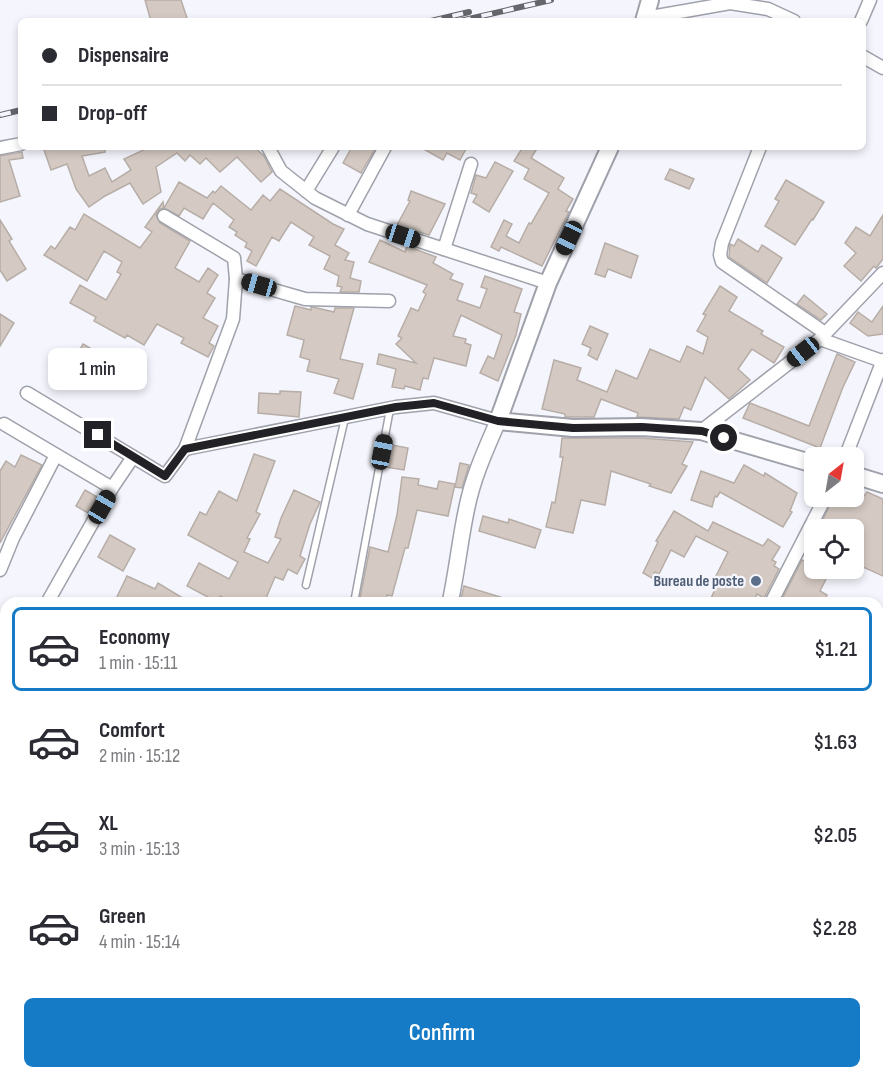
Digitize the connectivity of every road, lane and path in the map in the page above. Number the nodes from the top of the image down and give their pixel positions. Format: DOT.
graph roads {
  1 [pos="650,0"];
  2 [pos="870,0"];
  3 [pos="645,18"];
  4 [pos="650,18"];
  5 [pos="788,18"];
  6 [pos="862,18"];
  7 [pos="866,58"];
  8 [pos="883,68"];
  9 [pos="18,145"];
  10 [pos="0,148"];
  11 [pos="270,150"];
  12 [pos="331,150"];
  13 [pos="383,150"];
  14 [pos="609,150"];
  15 [pos="759,150"];
  16 [pos="471,164"];
  17 [pos="306,191"];
  18 [pos="348,215"];
  19 [pos="164,216"];
  20 [pos="444,249"];
  21 [pos="883,273"];
  22 [pos="236,279"];
  23 [pos="548,283"];
  24 [pos="389,301"];
  25 [pos="822,336"];
  26 [pos="883,361"];
  27 [pos="27,393"];
  28 [pos="390,409"];
  29 [pos="345,418"];
  30 [pos="498,421"];
  31 [pos="4,424"];
  32 [pos="702,431"];
  33 [pos="848,447"];
  34 [pos="185,449"];
  35 [pos="56,455"];
  36 [pos="133,457"];
  37 [pos="804,461"];
  38 [pos="864,478"];
  39 [pos="883,484"];
  40 [pos="112,489"];
  41 [pos="820,507"];
  42 [pos="0,570"];
  43 [pos="306,585"];
  44 [pos="50,597"];
  45 [pos="355,597"];
  46 [pos="451,597"];
  47 [pos="774,597"];
  1 -- 3 [label="main road"];
  2 -- 6 [label="street"];
  4 -- 5 [label="street"];
  7 -- 8 [label="street"];
  9 -- 10 [label="street"];
  11 -- 17 [label="street"];
  12 -- 17 [label="street"];
  13 -- 18 [label="street"];
  14 -- 23 [label="main road"];
  15 -- 25 [label="street"];
  16 -- 20 [label="street"];
  17 -- 18 [label="street"];
  18 -- 20 [label="street"];
  19 -- 22 [label="street"];
  20 -- 23 [label="street"];
  21 -- 25 [label="street"];
  22 -- 24 [label="street"];
  22 -- 34 [label="street"];
  23 -- 30 [label="main road"];
  25 -- 26 [label="street"];
  25 -- 32 [label="street"];
  26 -- 33 [label="street"];
  27 -- 36 [label="street"];
  28 -- 29 [label="street"];
  28 -- 30 [label="street"];
  28 -- 45 [label="lane"];
  29 -- 34 [label="street"];
  29 -- 43 [label="lane"];
  30 -- 32 [label="main road"];
  30 -- 46 [label="street"];
  31 -- 35 [label="street"];
  32 -- 37 [label="main road"];
  34 -- 36 [label="street"];
  35 -- 40 [label="street"];
  35 -- 42 [label="street"];
  36 -- 40 [label="street"];
  38 -- 39 [label="main road"];
  40 -- 44 [label="street"];
  41 -- 47 [label="street"];
}
